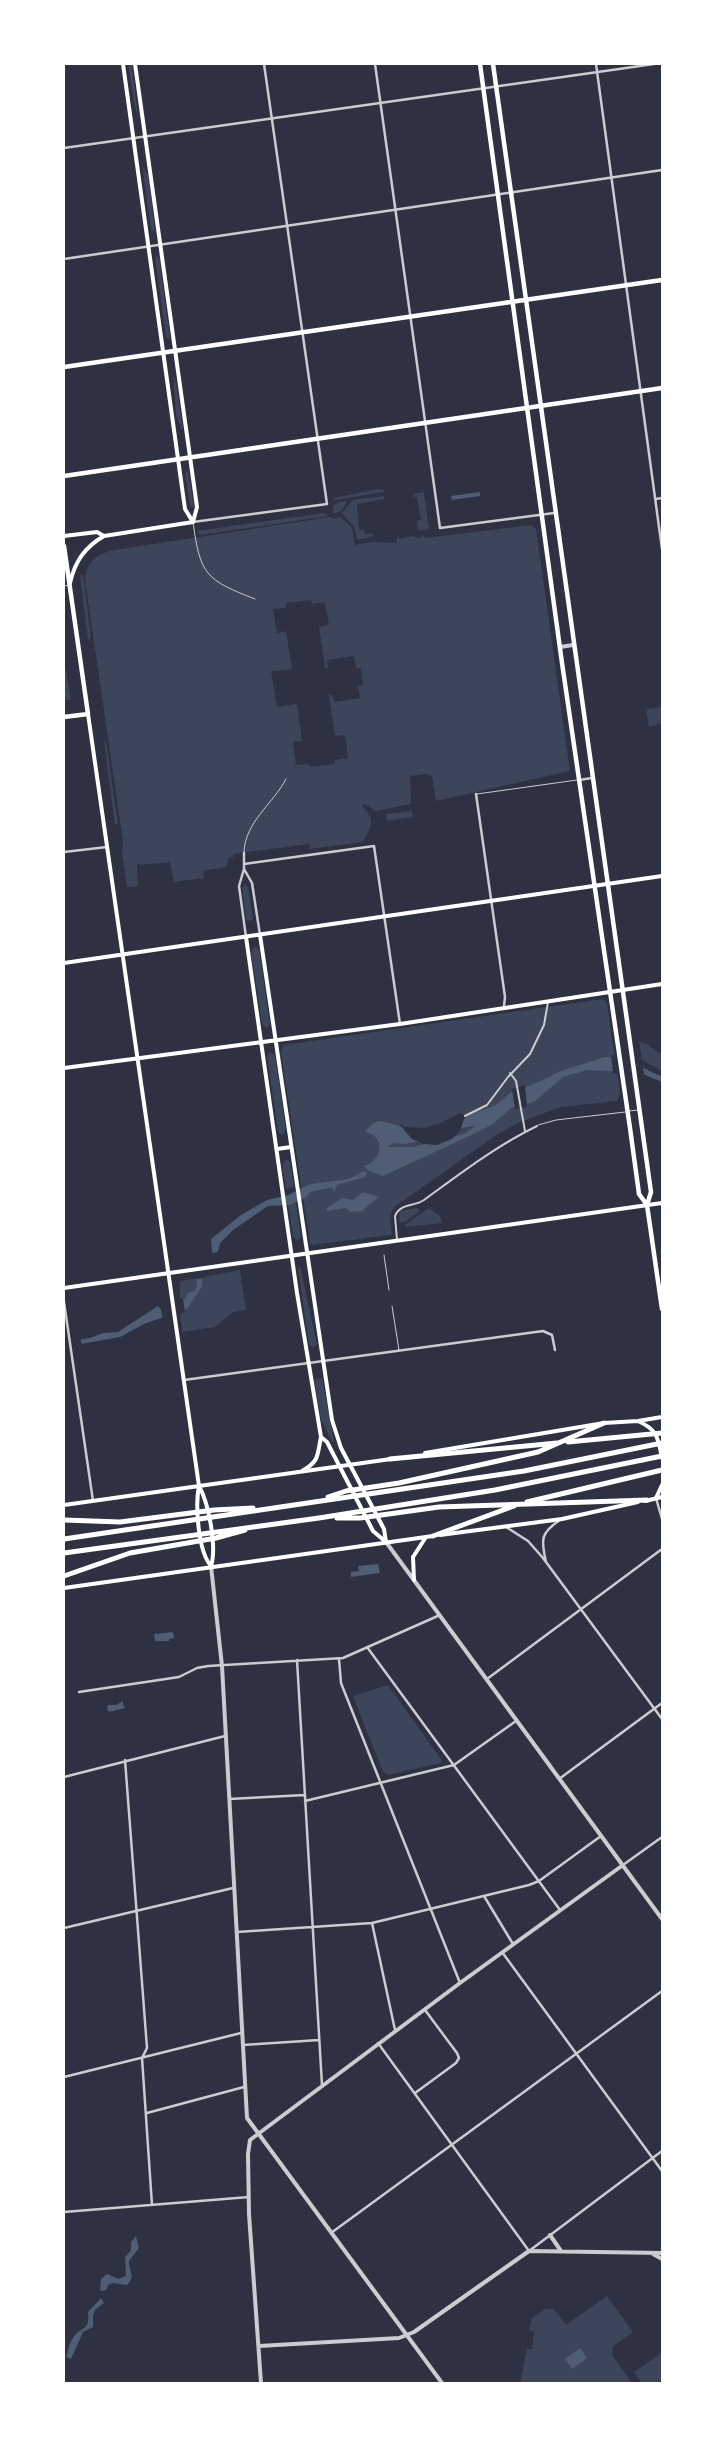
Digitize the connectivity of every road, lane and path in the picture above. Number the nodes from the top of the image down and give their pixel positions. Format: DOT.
graph roads {
  1 [pos="123,64"];
  2 [pos="135,64"];
  3 [pos="264,64"];
  4 [pos="375,64"];
  5 [pos="480,64"];
  6 [pos="493,64"];
  7 [pos="596,64"];
  8 [pos="654,64"];
  9 [pos="597,72"];
  10 [pos="496,86"];
  11 [pos="483,88"];
  12 [pos="380,103"];
  13 [pos="272,119"];
  14 [pos="145,137"];
  15 [pos="133,138"];
  16 [pos="64,148"];
  17 [pos="662,170"];
  18 [pos="611,177"];
  19 [pos="510,193"];
  20 [pos="498,195"];
  21 [pos="394,209"];
  22 [pos="287,226"];
  23 [pos="160,245"];
  24 [pos="149,246"];
  25 [pos="64,259"];
  26 [pos="662,280"];
  27 [pos="626,285"];
  28 [pos="526,300"];
  29 [pos="512,302"];
  30 [pos="409,317"];
  31 [pos="302,332"];
  32 [pos="176,350"];
  33 [pos="164,352"];
  34 [pos="64,367"];
  35 [pos="662,388"];
  36 [pos="641,391"];
  37 [pos="540,406"];
  38 [pos="527,408"];
  39 [pos="424,423"];
  40 [pos="318,438"];
  41 [pos="191,458"];
  42 [pos="179,459"];
  43 [pos="64,476"];
  44 [pos="662,498"];
  45 [pos="656,499"];
  46 [pos="554,513"];
  47 [pos="542,515"];
  48 [pos="193,522"];
  49 [pos="64,536"];
  50 [pos="104,536"];
  51 [pos="64,546"];
  52 [pos="662,549"];
  53 [pos="70,585"];
  54 [pos="64,586"];
  55 [pos="255,599"];
  56 [pos="573,645"];
  57 [pos="560,647"];
  58 [pos="88,714"];
  59 [pos="64,717"];
  60 [pos="592,778"];
  61 [pos="286,779"];
  62 [pos="579,780"];
  63 [pos="476,794"];
  64 [pos="107,847"];
  65 [pos="64,852"];
  66 [pos="244,853"];
  67 [pos="244,864"];
  68 [pos="244,869"];
  69 [pos="662,876"];
  70 [pos="607,884"];
  71 [pos="595,886"];
  72 [pos="492,902"];
  73 [pos="385,917"];
  74 [pos="260,935"];
  75 [pos="246,937"];
  76 [pos="123,954"];
  77 [pos="64,962"];
  78 [pos="662,984"];
  79 [pos="622,989"];
  80 [pos="610,991"];
  81 [pos="548,1000"];
  82 [pos="504,1006"];
  83 [pos="400,1024"];
  84 [pos="275,1040"];
  85 [pos="262,1042"];
  86 [pos="137,1058"];
  87 [pos="64,1068"];
  88 [pos="510,1074"];
  89 [pos="638,1110"];
  90 [pos="627,1111"];
  91 [pos="465,1116"];
  92 [pos="537,1126"];
  93 [pos="526,1131"];
  94 [pos="291,1147"];
  95 [pos="277,1149"];
  96 [pos="662,1203"];
  97 [pos="647,1205"];
  98 [pos="397,1240"];
  99 [pos="306,1253"];
  100 [pos="292,1255"];
  101 [pos="384,1255"];
  102 [pos="168,1273"];
  103 [pos="64,1288"];
  104 [pos="389,1290"];
  105 [pos="64,1302"];
  106 [pos="392,1306"];
  107 [pos="662,1309"];
  108 [pos="555,1350"];
  109 [pos="399,1351"];
  110 [pos="323,1362"];
  111 [pos="308,1364"];
  112 [pos="184,1380"];
  113 [pos="662,1417"];
  114 [pos="638,1421"];
  115 [pos="604,1423"];
  116 [pos="662,1433"];
  117 [pos="320,1437"];
  118 [pos="662,1443"];
  119 [pos="661,1457"];
  120 [pos="390,1460"];
  121 [pos="349,1465"];
  122 [pos="338,1467"];
  123 [pos="662,1470"];
  124 [pos="300,1472"];
  125 [pos="662,1485"];
  126 [pos="199,1486"];
  127 [pos="662,1497"];
  128 [pos="656,1498"];
  129 [pos="646,1500"];
  130 [pos="92,1501"];
  131 [pos="316,1501"];
  132 [pos="64,1505"];
  133 [pos="278,1507"];
  134 [pos="319,1518"];
  135 [pos="562,1519"];
  136 [pos="662,1519"];
  137 [pos="64,1520"];
  138 [pos="269,1524"];
  139 [pos="505,1526"];
  140 [pos="430,1536"];
  141 [pos="64,1539"];
  142 [pos="386,1542"];
  143 [pos="662,1549"];
  144 [pos="64,1553"];
  145 [pos="546,1563"];
  146 [pos="211,1566"];
  147 [pos="64,1576"];
  148 [pos="414,1580"];
  149 [pos="64,1588"];
  150 [pos="582,1609"];
  151 [pos="440,1615"];
  152 [pos="367,1647"];
  153 [pos="339,1658"];
  154 [pos="297,1660"];
  155 [pos="222,1666"];
  156 [pos="487,1679"];
  157 [pos="78,1692"];
  158 [pos="662,1703"];
  159 [pos="655,1709"];
  160 [pos="662,1719"];
  161 [pos="516,1721"];
  162 [pos="225,1736"];
  163 [pos="125,1760"];
  164 [pos="454,1765"];
  165 [pos="64,1777"];
  166 [pos="559,1779"];
  167 [pos="380,1783"];
  168 [pos="305,1795"];
  169 [pos="229,1799"];
  170 [pos="305,1801"];
  171 [pos="601,1836"];
  172 [pos="662,1837"];
  173 [pos="623,1865"];
  174 [pos="539,1881"];
  175 [pos="233,1888"];
  176 [pos="484,1896"];
  177 [pos="430,1909"];
  178 [pos="135,1910"];
  179 [pos="560,1910"];
  180 [pos="662,1919"];
  181 [pos="372,1923"];
  182 [pos="312,1927"];
  183 [pos="64,1928"];
  184 [pos="235,1932"];
  185 [pos="513,1944"];
  186 [pos="502,1952"];
  187 [pos="460,1983"];
  188 [pos="662,1991"];
  189 [pos="424,2010"];
  190 [pos="396,2030"];
  191 [pos="241,2033"];
  192 [pos="319,2040"];
  193 [pos="378,2044"];
  194 [pos="242,2045"];
  195 [pos="577,2054"];
  196 [pos="142,2058"];
  197 [pos="64,2076"];
  198 [pos="322,2085"];
  199 [pos="244,2087"];
  200 [pos="415,2093"];
  201 [pos="147,2113"];
  202 [pos="257,2134"];
  203 [pos="452,2145"];
  204 [pos="662,2151"];
  205 [pos="653,2158"];
  206 [pos="662,2171"];
  207 [pos="250,2196"];
  208 [pos="152,2205"];
  209 [pos="64,2212"];
  210 [pos="330,2233"];
  211 [pos="550,2235"];
  212 [pos="529,2251"];
  213 [pos="562,2251"];
  214 [pos="652,2253"];
  215 [pos="662,2254"];
  216 [pos="662,2260"];
  217 [pos="407,2335"];
  218 [pos="259,2346"];
  219 [pos="261,2383"];
  220 [pos="442,2383"];
  1 -- 15 [label="main road"];
  2 -- 14 [label="main road"];
  3 -- 13 [label="street"];
  4 -- 12 [label="street"];
  5 -- 11 [label="main road"];
  6 -- 10 [label="main road"];
  7 -- 9 [label="street"];
  8 -- 9 [label="street"];
  9 -- 10 [label="street"];
  9 -- 18 [label="street"];
  10 -- 11 [label="street"];
  10 -- 19 [label="main road"];
  11 -- 12 [label="street"];
  11 -- 20 [label="main road"];
  12 -- 13 [label="street"];
  12 -- 21 [label="street"];
  13 -- 14 [label="street"];
  13 -- 22 [label="street"];
  14 -- 15 [label="street"];
  14 -- 23 [label="main road"];
  15 -- 16 [label="street"];
  15 -- 24 [label="main road"];
  17 -- 18 [label="street"];
  18 -- 19 [label="street"];
  18 -- 27 [label="street"];
  19 -- 20 [label="street"];
  19 -- 28 [label="main road"];
  20 -- 21 [label="street"];
  20 -- 29 [label="main road"];
  21 -- 22 [label="street"];
  21 -- 30 [label="street"];
  22 -- 23 [label="street"];
  22 -- 31 [label="street"];
  23 -- 24 [label="street"];
  23 -- 32 [label="main road"];
  24 -- 25 [label="street"];
  24 -- 33 [label="main road"];
  26 -- 27 [label="main road"];
  27 -- 28 [label="main road"];
  27 -- 36 [label="street"];
  28 -- 29 [label="main road"];
  28 -- 37 [label="main road"];
  29 -- 30 [label="main road"];
  29 -- 38 [label="main road"];
  30 -- 31 [label="main road"];
  30 -- 39 [label="street"];
  31 -- 32 [label="main road"];
  31 -- 40 [label="street"];
  32 -- 33 [label="main road"];
  32 -- 41 [label="main road"];
  33 -- 34 [label="main road"];
  33 -- 42 [label="main road"];
  35 -- 36 [label="main road"];
  36 -- 37 [label="main road"];
  36 -- 45 [label="street"];
  37 -- 38 [label="main road"];
  37 -- 46 [label="main road"];
  38 -- 39 [label="main road"];
  38 -- 47 [label="main road"];
  39 -- 40 [label="main road"];
  39 -- 47 [label="street"];
  40 -- 41 [label="main road"];
  40 -- 48 [label="street"];
  41 -- 42 [label="main road"];
  41 -- 48 [label="main road"];
  42 -- 43 [label="main road"];
  42 -- 48 [label="main road"];
  44 -- 45 [label="street"];
  45 -- 52 [label="street"];
  46 -- 47 [label="street"];
  46 -- 56 [label="main road"];
  47 -- 57 [label="main road"];
  48 -- 50 [label="main road"];
  48 -- 55 [label="lane"];
  49 -- 50 [label="main road"];
  50 -- 53 [label="main road"];
  51 -- 53 [label="main road"];
  53 -- 54 [label="lane"];
  53 -- 58 [label="main road"];
  56 -- 57 [label="street"];
  56 -- 60 [label="main road"];
  57 -- 62 [label="main road"];
  58 -- 59 [label="main road"];
  58 -- 64 [label="main road"];
  60 -- 62 [label="street"];
  60 -- 70 [label="main road"];
  61 -- 66 [label="lane"];
  62 -- 63 [label="lane"];
  62 -- 71 [label="main road"];
  63 -- 72 [label="street"];
  64 -- 65 [label="street"];
  64 -- 76 [label="main road"];
  66 -- 67 [label="street"];
  67 -- 68 [label="street"];
  67 -- 73 [label="street"];
  68 -- 74 [label="street"];
  68 -- 75 [label="street"];
  69 -- 70 [label="main road"];
  70 -- 71 [label="main road"];
  70 -- 79 [label="main road"];
  71 -- 72 [label="main road"];
  71 -- 80 [label="main road"];
  72 -- 73 [label="main road"];
  72 -- 82 [label="street"];
  73 -- 74 [label="main road"];
  73 -- 83 [label="street"];
  74 -- 75 [label="main road"];
  74 -- 84 [label="main road"];
  75 -- 76 [label="main road"];
  75 -- 85 [label="main road"];
  76 -- 77 [label="main road"];
  76 -- 86 [label="main road"];
  78 -- 79 [label="main road"];
  79 -- 80 [label="main road"];
  79 -- 89 [label="main road"];
  80 -- 81 [label="main road"];
  80 -- 90 [label="main road"];
  81 -- 82 [label="main road"];
  81 -- 88 [label="street"];
  82 -- 83 [label="main road"];
  83 -- 84 [label="main road"];
  84 -- 85 [label="main road"];
  84 -- 94 [label="main road"];
  85 -- 86 [label="main road"];
  85 -- 95 [label="main road"];
  86 -- 87 [label="main road"];
  86 -- 102 [label="main road"];
  88 -- 91 [label="street"];
  88 -- 93 [label="street"];
  89 -- 90 [label="lane"];
  89 -- 97 [label="main road"];
  90 -- 92 [label="lane"];
  90 -- 97 [label="main road"];
  92 -- 93 [label="street"];
  93 -- 98 [label="street"];
  94 -- 95 [label="main road"];
  94 -- 99 [label="main road"];
  95 -- 100 [label="main road"];
  96 -- 97 [label="main road"];
  97 -- 98 [label="main road"];
  97 -- 107 [label="main road"];
  98 -- 99 [label="main road"];
  99 -- 100 [label="main road"];
  99 -- 110 [label="main road"];
  100 -- 102 [label="main road"];
  100 -- 111 [label="main road"];
  101 -- 104 [label="lane"];
  102 -- 103 [label="main road"];
  102 -- 112 [label="main road"];
  105 -- 130 [label="street"];
  106 -- 109 [label="lane"];
  108 -- 109 [label="street"];
  109 -- 110 [label="street"];
  110 -- 111 [label="street"];
  110 -- 121 [label="main road"];
  111 -- 112 [label="street"];
  111 -- 117 [label="main road"];
  112 -- 126 [label="main road"];
  113 -- 114 [label="main road"];
  114 -- 115 [label="main road"];
  114 -- 119 [label="main road"];
  115 -- 120 [label="main road"];
  115 -- 131 [label="highway"];
  116 -- 120 [label="highway"];
  117 -- 122 [label="main road"];
  117 -- 124 [label="main road"];
  118 -- 131 [label="highway"];
  119 -- 134 [label="highway"];
  120 -- 121 [label="main road"];
  121 -- 122 [label="main road"];
  121 -- 142 [label="main road"];
  122 -- 124 [label="main road"];
  122 -- 142 [label="main road"];
  123 -- 140 [label="highway"];
  124 -- 126 [label="main road"];
  125 -- 128 [label="main road"];
  126 -- 130 [label="main road"];
  126 -- 146 [label="main road"];
  126 -- 146 [label="main road"];
  127 -- 128 [label="main road"];
  128 -- 129 [label="main road"];
  128 -- 136 [label="street"];
  129 -- 134 [label="highway"];
  129 -- 135 [label="main road"];
  130 -- 132 [label="main road"];
  131 -- 133 [label="highway"];
  133 -- 137 [label="highway"];
  133 -- 141 [label="highway"];
  134 -- 138 [label="highway"];
  135 -- 139 [label="main road"];
  135 -- 145 [label="street"];
  138 -- 144 [label="highway"];
  138 -- 147 [label="highway"];
  139 -- 140 [label="main road"];
  139 -- 145 [label="street"];
  140 -- 142 [label="main road"];
  140 -- 148 [label="main road"];
  142 -- 146 [label="main road"];
  142 -- 148 [label="street"];
  143 -- 150 [label="street"];
  145 -- 150 [label="street"];
  146 -- 149 [label="main road"];
  146 -- 155 [label="street"];
  148 -- 151 [label="street"];
  150 -- 156 [label="street"];
  150 -- 159 [label="street"];
  151 -- 152 [label="street"];
  151 -- 156 [label="street"];
  152 -- 153 [label="street"];
  152 -- 164 [label="street"];
  153 -- 154 [label="street"];
  153 -- 167 [label="street"];
  154 -- 155 [label="street"];
  154 -- 168 [label="street"];
  155 -- 157 [label="street"];
  155 -- 162 [label="street"];
  156 -- 161 [label="street"];
  158 -- 159 [label="street"];
  159 -- 160 [label="street"];
  159 -- 166 [label="street"];
  161 -- 164 [label="street"];
  161 -- 166 [label="street"];
  162 -- 163 [label="street"];
  162 -- 169 [label="street"];
  163 -- 165 [label="street"];
  163 -- 178 [label="street"];
  164 -- 167 [label="street"];
  164 -- 174 [label="street"];
  166 -- 171 [label="street"];
  167 -- 170 [label="street"];
  167 -- 177 [label="street"];
  168 -- 169 [label="street"];
  168 -- 170 [label="street"];
  169 -- 175 [label="street"];
  170 -- 182 [label="street"];
  171 -- 173 [label="street"];
  171 -- 174 [label="street"];
  172 -- 173 [label="street"];
  173 -- 179 [label="street"];
  173 -- 180 [label="street"];
  174 -- 176 [label="street"];
  174 -- 179 [label="street"];
  175 -- 178 [label="street"];
  175 -- 184 [label="street"];
  176 -- 177 [label="street"];
  176 -- 185 [label="street"];
  177 -- 181 [label="street"];
  177 -- 187 [label="street"];
  178 -- 183 [label="street"];
  178 -- 196 [label="street"];
  179 -- 185 [label="street"];
  181 -- 182 [label="street"];
  181 -- 190 [label="street"];
  182 -- 184 [label="street"];
  182 -- 192 [label="street"];
  184 -- 191 [label="street"];
  185 -- 186 [label="street"];
  186 -- 187 [label="street"];
  186 -- 195 [label="street"];
  187 -- 189 [label="street"];
  188 -- 195 [label="street"];
  189 -- 190 [label="street"];
  189 -- 200 [label="street"];
  190 -- 193 [label="street"];
  191 -- 194 [label="street"];
  191 -- 196 [label="street"];
  192 -- 194 [label="street"];
  192 -- 198 [label="street"];
  193 -- 198 [label="street"];
  193 -- 200 [label="street"];
  194 -- 199 [label="street"];
  195 -- 203 [label="street"];
  195 -- 205 [label="street"];
  196 -- 197 [label="street"];
  196 -- 201 [label="street"];
  198 -- 202 [label="street"];
  199 -- 201 [label="street"];
  199 -- 202 [label="street"];
  200 -- 203 [label="street"];
  201 -- 208 [label="street"];
  202 -- 207 [label="street"];
  202 -- 210 [label="street"];
  203 -- 210 [label="street"];
  203 -- 212 [label="street"];
  204 -- 205 [label="street"];
  205 -- 206 [label="street"];
  205 -- 211 [label="street"];
  207 -- 208 [label="street"];
  207 -- 218 [label="street"];
  208 -- 209 [label="street"];
  210 -- 217 [label="street"];
  211 -- 212 [label="street"];
  211 -- 213 [label="street"];
  212 -- 213 [label="street"];
  212 -- 217 [label="street"];
  213 -- 214 [label="street"];
  214 -- 215 [label="street"];
  214 -- 216 [label="street"];
  217 -- 218 [label="street"];
  217 -- 220 [label="street"];
  218 -- 219 [label="street"];
}
